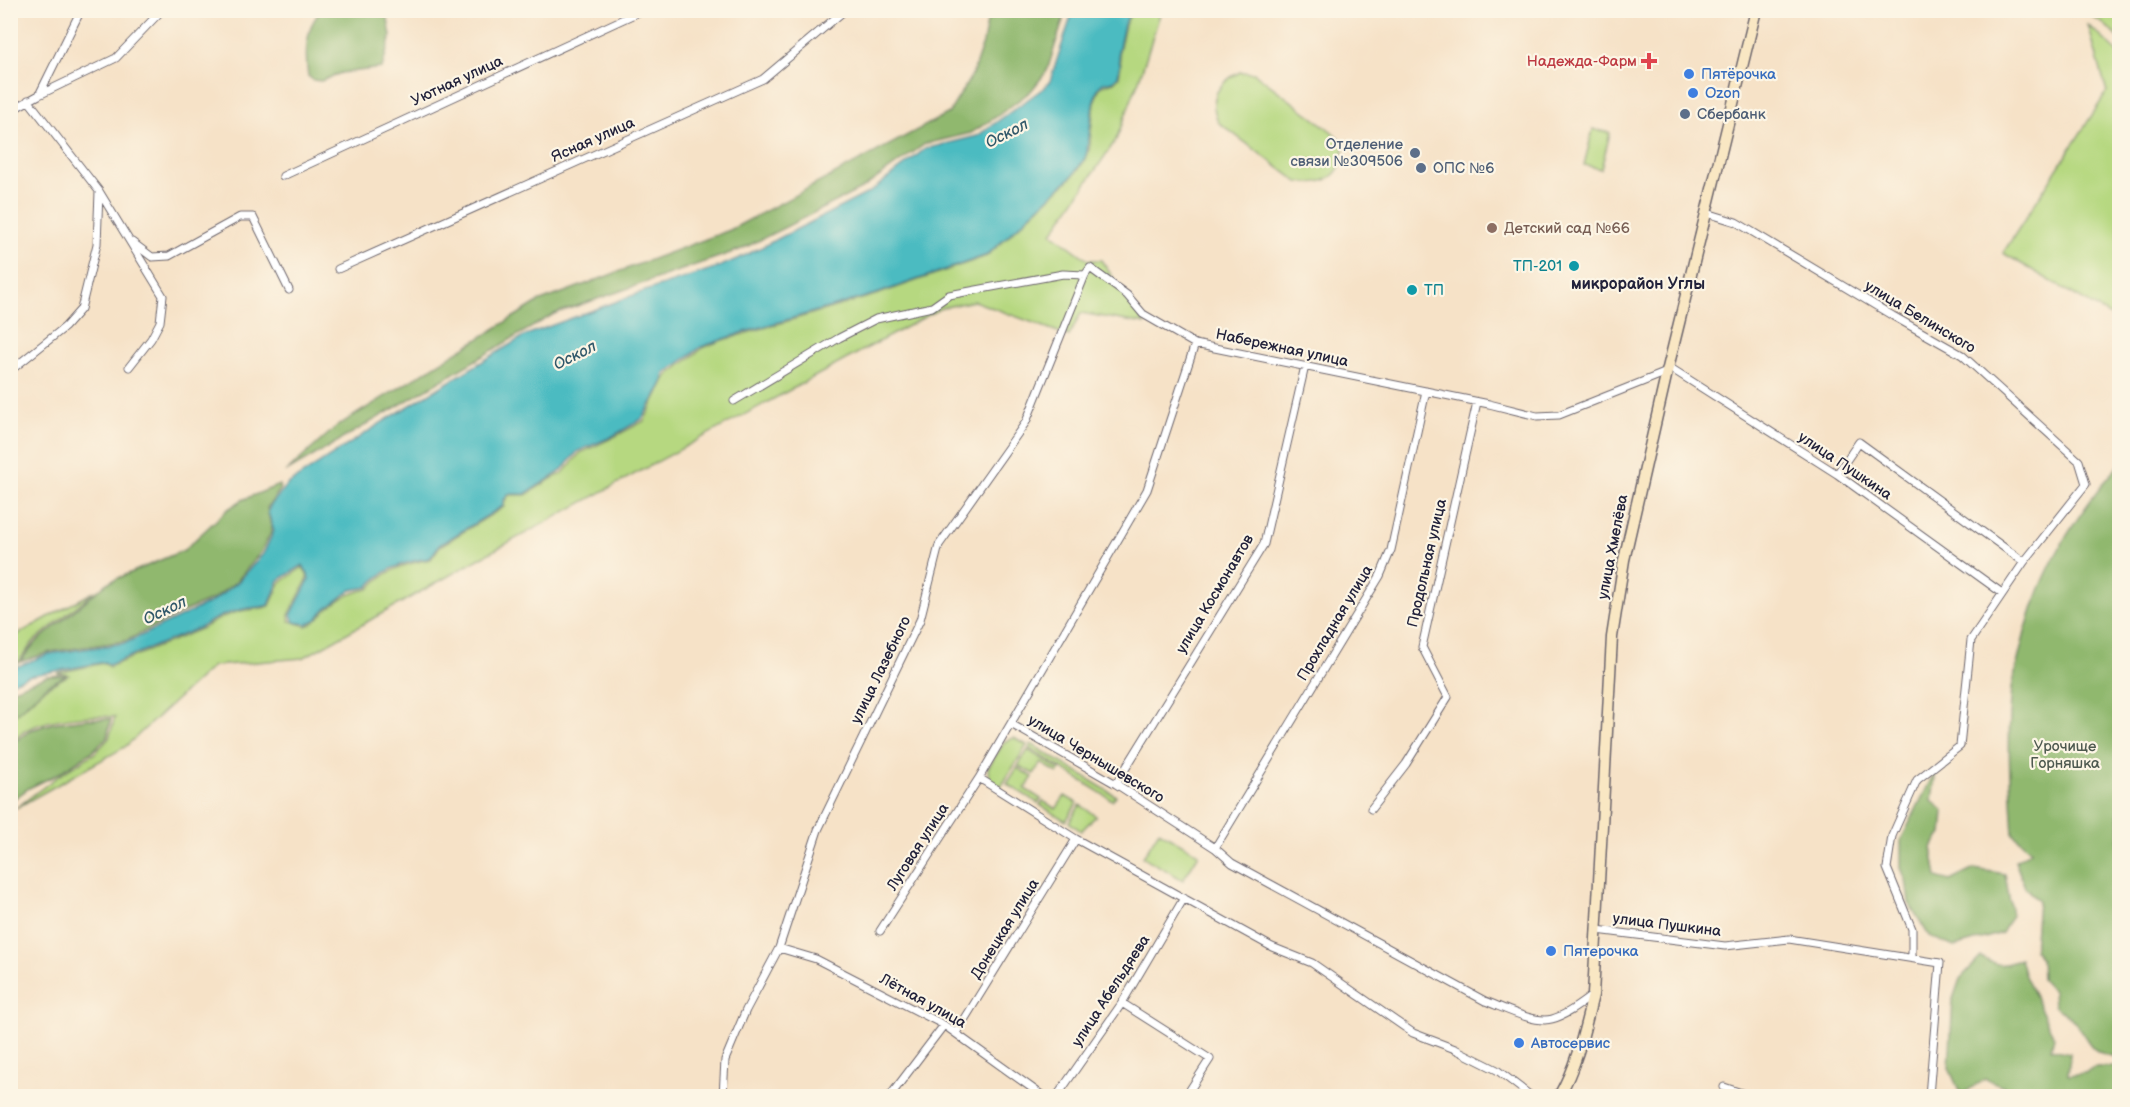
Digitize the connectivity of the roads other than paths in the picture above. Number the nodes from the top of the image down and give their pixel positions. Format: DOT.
graph roads {
  1 [pos="81,10"];
  2 [pos="162,10"];
  3 [pos="643,10"];
  4 [pos="845,10"];
  5 [pos="1756,10"];
  6 [pos="39,95"];
  7 [pos="28,100"];
  8 [pos="10,111"];
  9 [pos="283,176"];
  10 [pos="99,191"];
  11 [pos="1707,213"];
  12 [pos="130,241"];
  13 [pos="338,269"];
  14 [pos="1084,275"];
  15 [pos="288,290"];
  16 [pos="1195,344"];
  17 [pos="129,366"];
  18 [pos="1305,366"];
  19 [pos="1668,370"];
  20 [pos="10,371"];
  21 [pos="1426,391"];
  22 [pos="734,402"];
  23 [pos="1477,402"];
  24 [pos="1836,474"];
  25 [pos="2025,562"];
  26 [pos="2002,593"];
  27 [pos="1011,724"];
  28 [pos="979,778"];
  29 [pos="1116,784"];
  30 [pos="1371,808"];
  31 [pos="1076,839"];
  32 [pos="1215,848"];
  33 [pos="1184,898"];
  34 [pos="1597,930"];
  35 [pos="880,932"];
  36 [pos="779,948"];
  37 [pos="1912,958"];
  38 [pos="1593,995"];
  39 [pos="1122,1003"];
  40 [pos="944,1025"];
  41 [pos="956,1034"];
  42 [pos="1724,1087"];
  43 [pos="723,1096"];
  44 [pos="890,1096"];
  45 [pos="1043,1096"];
  46 [pos="1057,1096"];
  47 [pos="1186,1096"];
  48 [pos="1531,1096"];
  49 [pos="1559,1096"];
  50 [pos="1750,1096"];
  51 [pos="1929,1096"];
  1 -- 6 [label="street"];
  2 -- 6 [label="street"];
  3 -- 9 [label="street, Уютная улица"];
  4 -- 13 [label="street, Ясная улица"];
  5 -- 11 [label="main road, улица Хмелёва"];
  6 -- 7 [label="street"];
  7 -- 8 [label="street"];
  7 -- 10 [label="street"];
  10 -- 12 [label="street"];
  10 -- 20 [label="street"];
  11 -- 19 [label="main road, улица Хмелёва"];
  11 -- 25 [label="street, улица Белинского"];
  12 -- 15 [label="street"];
  12 -- 17 [label="street"];
  14 -- 16 [label="street, улица Лазебного"];
  14 -- 22 [label="street"];
  14 -- 36 [label="street, улица Лазебного"];
  16 -- 18 [label="street, Набережная улица"];
  16 -- 27 [label="street, Набережная улица"];
  18 -- 21 [label="street, Набережная улица"];
  18 -- 29 [label="street, улица Космонавтов"];
  19 -- 23 [label="street, Набережная улица"];
  19 -- 24 [label="street, улица Пушкина"];
  19 -- 34 [label="main road, улица Хмелёва"];
  21 -- 23 [label="street, Набережная улица"];
  21 -- 32 [label="street, Прохладная улица"];
  23 -- 30 [label="street, Продольная улица"];
  24 -- 25 [label="street"];
  24 -- 26 [label="street, улица Пушкина"];
  25 -- 26 [label="street"];
  26 -- 37 [label="street"];
  27 -- 28 [label="street, улица Чернышевского"];
  27 -- 29 [label="street, улица Чернышевского"];
  28 -- 31 [label="street"];
  28 -- 35 [label="street, Луговая улица"];
  29 -- 32 [label="street, улица Чернышевского"];
  31 -- 33 [label="street"];
  31 -- 41 [label="street, Донецкая улица"];
  32 -- 38 [label="street, улица Чернышевского"];
  33 -- 39 [label="street, улица Абельдяева"];
  33 -- 48 [label="street"];
  34 -- 37 [label="street, улица Пушкина"];
  34 -- 38 [label="main road, улица Хмелёва"];
  36 -- 40 [label="street, Лётная улица"];
  36 -- 43 [label="street, улица Лазебного"];
  37 -- 51 [label="street, улица Пушкина"];
  38 -- 49 [label="main road, улица Хмелёва"];
  39 -- 46 [label="street, улица Абельдяева"];
  39 -- 47 [label="street"];
  40 -- 41 [label="street, Лётная улица"];
  40 -- 44 [label="street"];
  41 -- 45 [label="street, Лётная улица"];
  42 -- 50 [label="street"];
}
